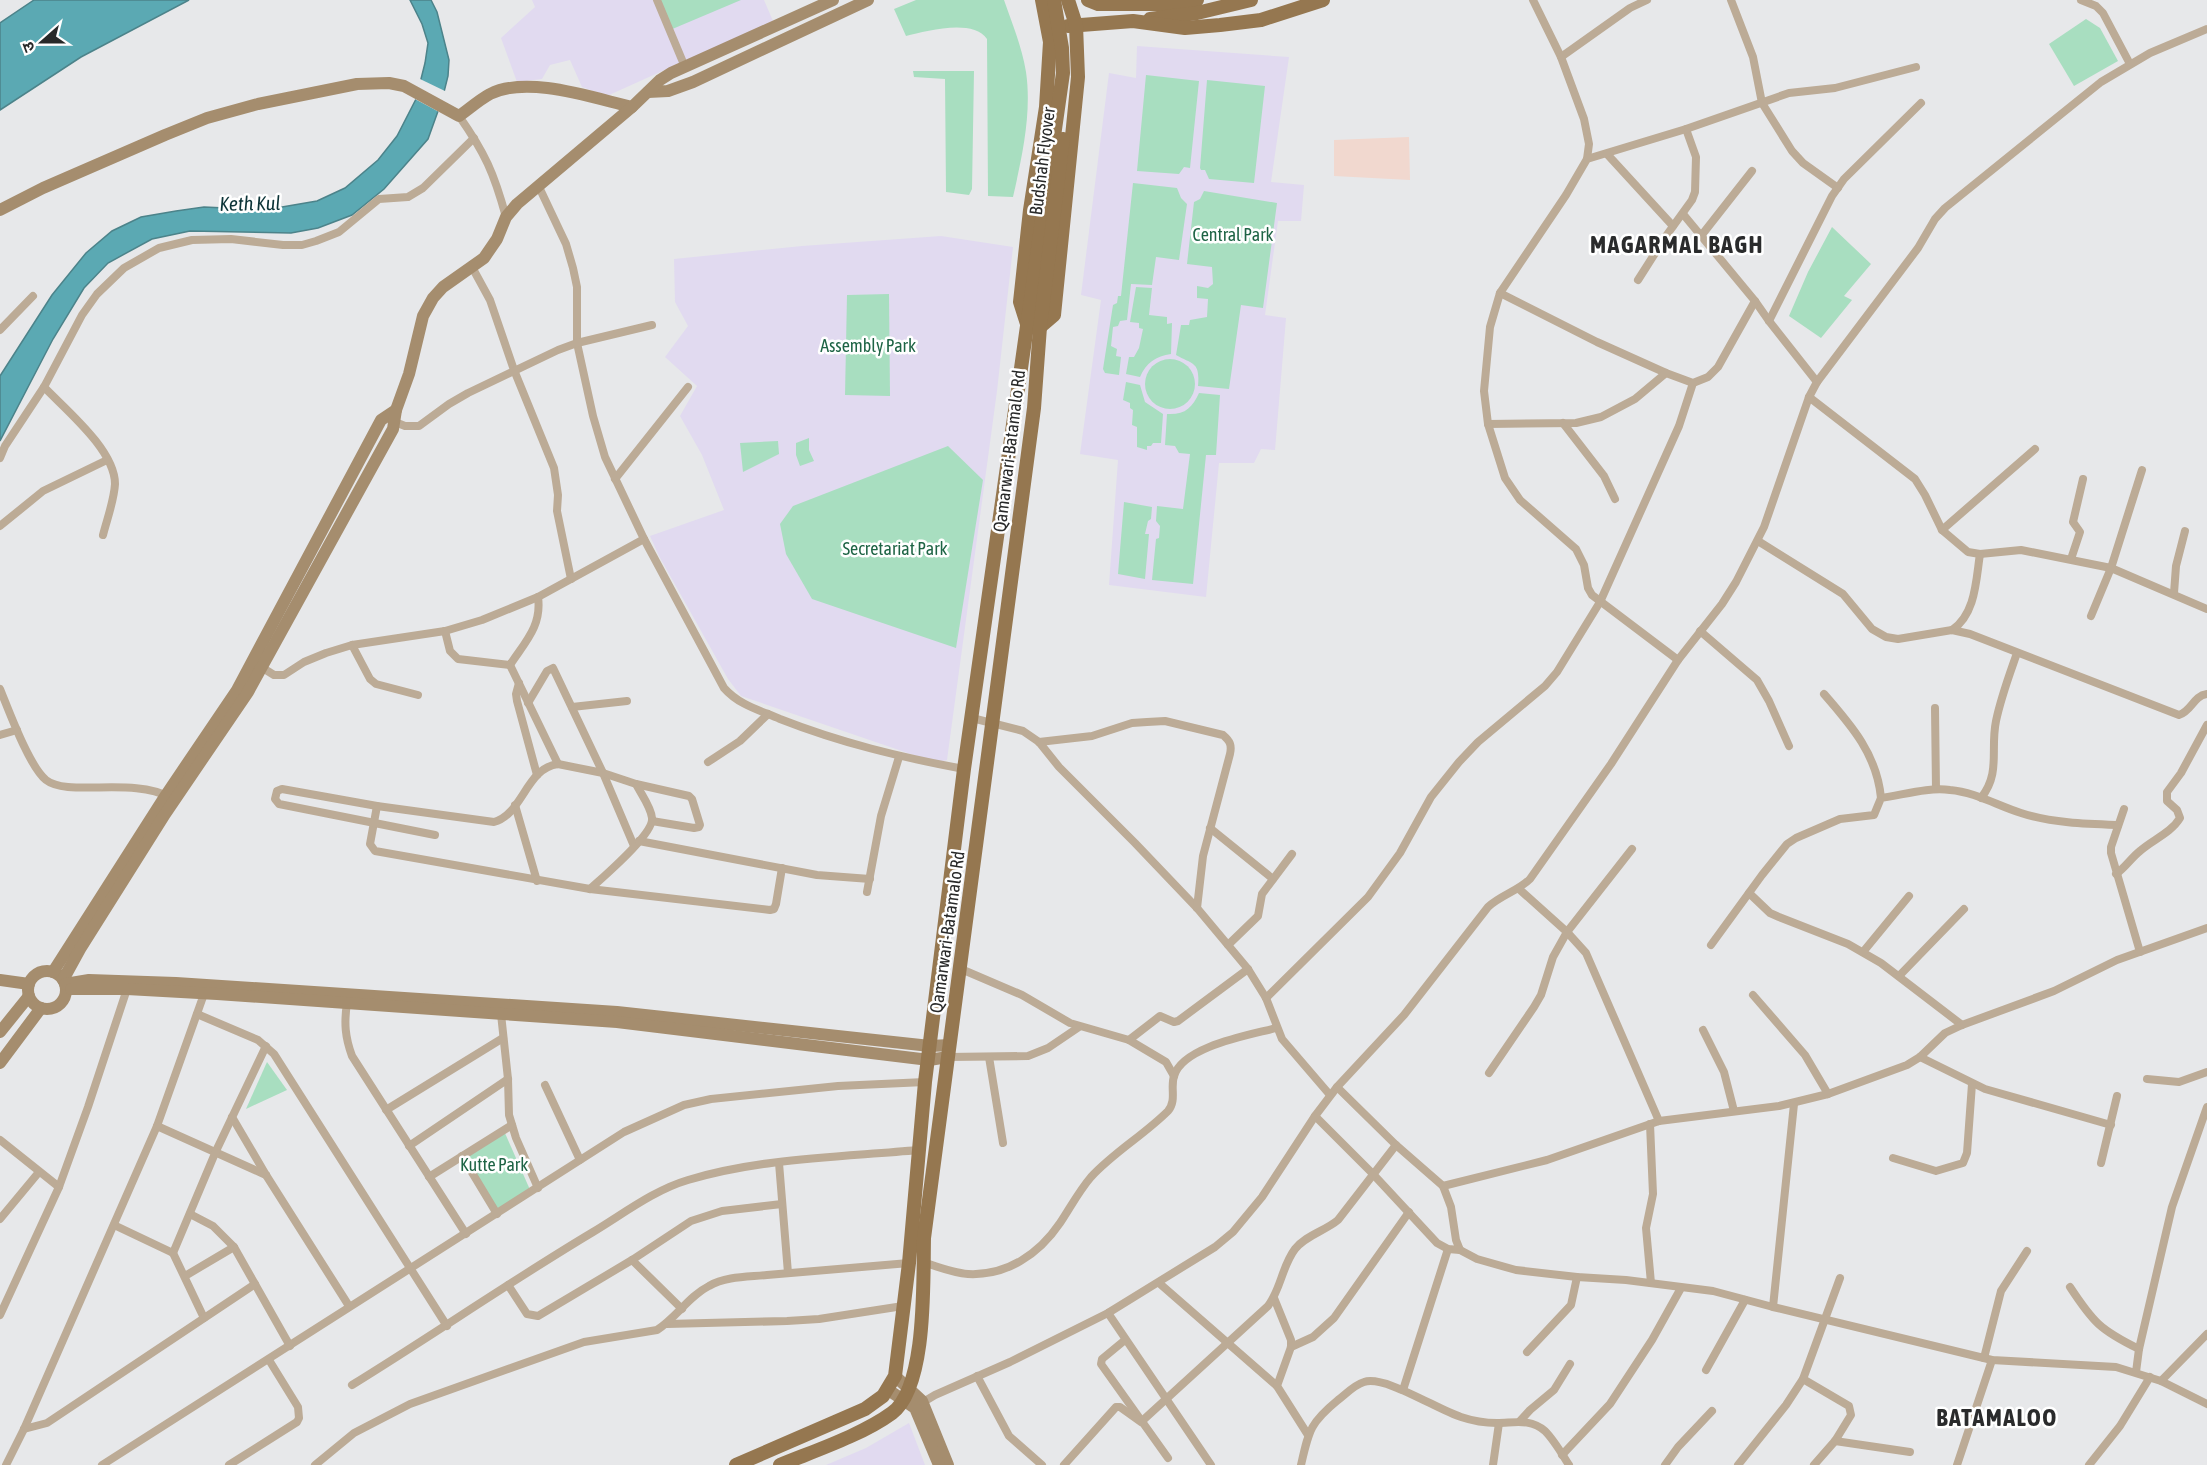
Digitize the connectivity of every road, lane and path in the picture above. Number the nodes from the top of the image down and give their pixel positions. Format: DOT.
graph roads {
  1 [pos="657,0"];
  2 [pos="833,0"];
  3 [pos="868,0"];
  4 [pos="1042,0"];
  5 [pos="1054,0"];
  6 [pos="1061,0"];
  7 [pos="1068,0"];
  8 [pos="1088,0"];
  9 [pos="1251,0"];
  10 [pos="1323,0"];
  11 [pos="1533,0"];
  12 [pos="1647,0"];
  13 [pos="1731,0"];
  14 [pos="2081,0"];
  15 [pos="1197,6"];
  16 [pos="1133,21"];
  17 [pos="1076,25"];
  18 [pos="1047,28"];
  19 [pos="2207,28"];
  20 [pos="1561,57"];
  21 [pos="2130,64"];
  22 [pos="685,67"];
  23 [pos="1916,67"];
  24 [pos="648,92"];
  25 [pos="1762,103"];
  26 [pos="1921,103"];
  27 [pos="632,106"];
  28 [pos="456,114"];
  29 [pos="1686,129"];
  30 [pos="474,138"];
  31 [pos="1606,154"];
  32 [pos="1587,159"];
  33 [pos="1752,171"];
  34 [pos="539,187"];
  35 [pos="1838,188"];
  36 [pos="0,210"];
  37 [pos="1683,214"];
  38 [pos="506,217"];
  39 [pos="1673,226"];
  40 [pos="1701,236"];
  41 [pos="472,267"];
  42 [pos="1638,280"];
  43 [pos="1500,293"];
  44 [pos="33,296"];
  45 [pos="1755,301"];
  46 [pos="1037,303"];
  47 [pos="1768,321"];
  48 [pos="652,325"];
  49 [pos="1034,327"];
  50 [pos="0,330"];
  51 [pos="577,343"];
  52 [pos="514,370"];
  53 [pos="1666,374"];
  54 [pos="1817,382"];
  55 [pos="1694,383"];
  56 [pos="44,387"];
  57 [pos="688,387"];
  58 [pos="1809,397"];
  59 [pos="396,416"];
  60 [pos="1563,423"];
  61 [pos="1488,424"];
  62 [pos="2035,449"];
  63 [pos="0,458"];
  64 [pos="107,460"];
  65 [pos="2142,470"];
  66 [pos="615,479"];
  67 [pos="2083,479"];
  68 [pos="1615,499"];
  69 [pos="0,526"];
  70 [pos="1942,530"];
  71 [pos="2185,531"];
  72 [pos="103,535"];
  73 [pos="644,538"];
  74 [pos="1758,541"];
  75 [pos="1980,554"];
  76 [pos="2071,559"];
  77 [pos="2111,568"];
  78 [pos="571,579"];
  79 [pos="2174,593"];
  80 [pos="538,597"];
  81 [pos="1600,602"];
  82 [pos="2207,609"];
  83 [pos="2091,616"];
  84 [pos="1952,630"];
  85 [pos="445,631"];
  86 [pos="1700,631"];
  87 [pos="352,645"];
  88 [pos="2017,653"];
  89 [pos="1678,660"];
  90 [pos="257,665"];
  91 [pos="510,665"];
  92 [pos="519,683"];
  93 [pos="0,689"];
  94 [pos="1824,694"];
  95 [pos="2207,694"];
  96 [pos="418,695"];
  97 [pos="627,701"];
  98 [pos="528,703"];
  99 [pos="572,707"];
  100 [pos="1935,708"];
  101 [pos="768,714"];
  102 [pos="972,718"];
  103 [pos="993,722"];
  104 [pos="2207,725"];
  105 [pos="17,730"];
  106 [pos="0,735"];
  107 [pos="1039,742"];
  108 [pos="1789,746"];
  109 [pos="899,757"];
  110 [pos="708,762"];
  111 [pos="558,764"];
  112 [pos="964,769"];
  113 [pos="603,773"];
  114 [pos="537,775"];
  115 [pos="636,784"];
  116 [pos="1936,789"];
  117 [pos="170,798"];
  118 [pos="1881,798"];
  119 [pos="1981,798"];
  120 [pos="515,805"];
  121 [pos="377,806"];
  122 [pos="2124,809"];
  123 [pos="652,821"];
  124 [pos="374,823"];
  125 [pos="2118,825"];
  126 [pos="1210,828"];
  127 [pos="435,836"];
  128 [pos="636,844"];
  129 [pos="1632,849"];
  130 [pos="1292,854"];
  131 [pos="782,868"];
  132 [pos="2116,874"];
  133 [pos="870,879"];
  134 [pos="1273,879"];
  135 [pos="537,881"];
  136 [pos="590,889"];
  137 [pos="1519,889"];
  138 [pos="867,892"];
  139 [pos="1749,893"];
  140 [pos="1909,896"];
  141 [pos="1197,908"];
  142 [pos="1965,909"];
  143 [pos="2207,928"];
  144 [pos="1567,932"];
  145 [pos="1228,945"];
  146 [pos="1711,945"];
  147 [pos="1863,952"];
  148 [pos="2140,952"];
  149 [pos="961,969"];
  150 [pos="1248,969"];
  151 [pos="1899,976"];
  152 [pos="0,980"];
  153 [pos="62,981"];
  154 [pos="127,989"];
  155 [pos="29,990"];
  156 [pos="204,994"];
  157 [pos="1753,995"];
  158 [pos="1266,998"];
  159 [pos="347,1003"];
  160 [pos="41,1008"];
  161 [pos="197,1014"];
  162 [pos="501,1014"];
  163 [pos="1962,1025"];
  164 [pos="1078,1027"];
  165 [pos="1276,1028"];
  166 [pos="1703,1030"];
  167 [pos="0,1032"];
  168 [pos="503,1038"];
  169 [pos="1129,1040"];
  170 [pos="266,1046"];
  171 [pos="949,1051"];
  172 [pos="929,1053"];
  173 [pos="989,1057"];
  174 [pos="1920,1057"];
  175 [pos="0,1063"];
  176 [pos="2207,1072"];
  177 [pos="1489,1073"];
  178 [pos="1174,1076"];
  179 [pos="2146,1078"];
  180 [pos="508,1079"];
  181 [pos="925,1082"];
  182 [pos="1972,1084"];
  183 [pos="545,1085"];
  184 [pos="1337,1087"];
  185 [pos="1828,1094"];
  186 [pos="1330,1095"];
  187 [pos="2117,1096"];
  188 [pos="1794,1104"];
  189 [pos="2207,1107"];
  190 [pos="386,1110"];
  191 [pos="1734,1111"];
  192 [pos="232,1116"];
  193 [pos="1315,1116"];
  194 [pos="1659,1121"];
  195 [pos="1650,1124"];
  196 [pos="512,1125"];
  197 [pos="2111,1125"];
  198 [pos="157,1126"];
  199 [pos="0,1140"];
  200 [pos="1003,1143"];
  201 [pos="1396,1145"];
  202 [pos="409,1146"];
  203 [pos="918,1150"];
  204 [pos="216,1151"];
  205 [pos="462,1156"];
  206 [pos="1893,1158"];
  207 [pos="580,1160"];
  208 [pos="779,1163"];
  209 [pos="2101,1163"];
  210 [pos="39,1172"];
  211 [pos="1372,1173"];
  212 [pos="266,1175"];
  213 [pos="429,1177"];
  214 [pos="1443,1186"];
  215 [pos="58,1187"];
  216 [pos="538,1188"];
  217 [pos="782,1204"];
  218 [pos="1409,1212"];
  219 [pos="190,1214"];
  220 [pos="497,1214"];
  221 [pos="0,1219"];
  222 [pos="114,1225"];
  223 [pos="466,1234"];
  224 [pos="234,1247"];
  225 [pos="1449,1249"];
  226 [pos="1460,1250"];
  227 [pos="2027,1251"];
  228 [pos="173,1253"];
  229 [pos="632,1260"];
  230 [pos="923,1262"];
  231 [pos="909,1263"];
  232 [pos="411,1268"];
  233 [pos="788,1273"];
  234 [pos="185,1276"];
  235 [pos="1577,1277"];
  236 [pos="1840,1278"];
  237 [pos="1159,1283"];
  238 [pos="1651,1283"];
  239 [pos="255,1284"];
  240 [pos="508,1285"];
  241 [pos="2070,1287"];
  242 [pos="1681,1288"];
  243 [pos="0,1292"];
  244 [pos="8,1298"];
  245 [pos="1274,1298"];
  246 [pos="1745,1300"];
  247 [pos="903,1304"];
  248 [pos="350,1306"];
  249 [pos="1773,1307"];
  250 [pos="682,1309"];
  251 [pos="1108,1313"];
  252 [pos="0,1315"];
  253 [pos="204,1318"];
  254 [pos="1825,1320"];
  255 [pos="667,1324"];
  256 [pos="447,1326"];
  257 [pos="2207,1334"];
  258 [pos="1125,1340"];
  259 [pos="1228,1343"];
  260 [pos="290,1346"];
  261 [pos="1291,1347"];
  262 [pos="2139,1349"];
  263 [pos="1527,1352"];
  264 [pos="1988,1359"];
  265 [pos="269,1360"];
  266 [pos="1570,1364"];
  267 [pos="1706,1370"];
  268 [pos="2136,1372"];
  269 [pos="895,1376"];
  270 [pos="977,1376"];
  271 [pos="2150,1377"];
  272 [pos="1803,1379"];
  273 [pos="2161,1381"];
  274 [pos="352,1385"];
  275 [pos="1277,1386"];
  276 [pos="887,1389"];
  277 [pos="1402,1390"];
  278 [pos="1166,1399"];
  279 [pos="913,1400"];
  280 [pos="2207,1404"];
  281 [pos="1713,1411"];
  282 [pos="1520,1421"];
  283 [pos="1141,1422"];
  284 [pos="1499,1423"];
  285 [pos="24,1429"];
  286 [pos="1308,1435"];
  287 [pos="1835,1441"];
  288 [pos="1910,1452"];
  289 [pos="1562,1455"];
  290 [pos="1168,1458"];
  291 [pos="1207,1464"];
  292 [pos="6,1465"];
  293 [pos="102,1465"];
  294 [pos="229,1465"];
  295 [pos="315,1465"];
  296 [pos="736,1465"];
  297 [pos="780,1465"];
  298 [pos="939,1465"];
  299 [pos="948,1465"];
  300 [pos="1042,1465"];
  301 [pos="1064,1465"];
  302 [pos="1301,1465"];
  303 [pos="1493,1465"];
  304 [pos="1569,1465"];
  305 [pos="1665,1465"];
  306 [pos="1738,1465"];
  307 [pos="1814,1465"];
  308 [pos="1957,1465"];
  309 [pos="2089,1465"];
  1 -- 22 [label="street"];
  2 -- 22 [label="main road"];
  3 -- 24 [label="main road"];
  4 -- 18 [label="main road"];
  5 -- 46 [label="main road, Budshah Flyover"];
  6 -- 46 [label="main road, Budshah Flyover"];
  7 -- 17 [label="main road"];
  8 -- 15 [label="main road"];
  9 -- 15 [label="main road"];
  10 -- 16 [label="main road"];
  11 -- 20 [label="street"];
  12 -- 20 [label="street"];
  13 -- 25 [label="street"];
  14 -- 21 [label="street"];
  15 -- 16 [label="main road"];
  16 -- 17 [label="main road"];
  17 -- 18 [label="main road"];
  17 -- 49 [label="main road"];
  18 -- 49 [label="main road"];
  19 -- 21 [label="street"];
  20 -- 32 [label="street"];
  21 -- 54 [label="street"];
  22 -- 24 [label="main road"];
  23 -- 25 [label="street"];
  24 -- 27 [label="main road"];
  25 -- 29 [label="street"];
  25 -- 35 [label="street"];
  26 -- 35 [label="street"];
  27 -- 28 [label="main road"];
  27 -- 34 [label="main road"];
  28 -- 30 [label="street"];
  28 -- 36 [label="main road"];
  29 -- 31 [label="street"];
  29 -- 37 [label="street"];
  30 -- 38 [label="street"];
  30 -- 56 [label="street"];
  31 -- 32 [label="street"];
  31 -- 39 [label="street"];
  32 -- 43 [label="street"];
  33 -- 40 [label="street"];
  34 -- 38 [label="main road"];
  34 -- 51 [label="street"];
  35 -- 47 [label="street"];
  37 -- 39 [label="street"];
  37 -- 40 [label="street"];
  38 -- 41 [label="main road"];
  39 -- 42 [label="street"];
  40 -- 45 [label="street"];
  41 -- 52 [label="street"];
  41 -- 59 [label="main road"];
  43 -- 53 [label="street"];
  43 -- 61 [label="street"];
  44 -- 50 [label="street"];
  45 -- 47 [label="street"];
  45 -- 55 [label="street"];
  46 -- 49 [label="main road, Budshah Flyover"];
  47 -- 54 [label="street"];
  48 -- 51 [label="street"];
  49 -- 102 [label="main road, Qamarwari-Batamalo Rd"];
  49 -- 103 [label="main road, Qamarwari-Batamalo Rd"];
  51 -- 52 [label="street"];
  51 -- 66 [label="street"];
  52 -- 59 [label="street"];
  52 -- 78 [label="street"];
  53 -- 55 [label="street"];
  53 -- 60 [label="street"];
  54 -- 58 [label="street"];
  55 -- 81 [label="street"];
  56 -- 63 [label="street"];
  56 -- 64 [label="street"];
  57 -- 66 [label="street"];
  58 -- 70 [label="street"];
  58 -- 74 [label="street"];
  59 -- 90 [label="main road"];
  60 -- 61 [label="street"];
  60 -- 68 [label="street"];
  61 -- 81 [label="street"];
  62 -- 70 [label="street"];
  64 -- 69 [label="street"];
  64 -- 72 [label="street"];
  65 -- 77 [label="street"];
  66 -- 73 [label="street"];
  67 -- 76 [label="street"];
  70 -- 75 [label="street"];
  71 -- 79 [label="street"];
  73 -- 78 [label="street"];
  73 -- 101 [label="street"];
  74 -- 84 [label="street"];
  74 -- 86 [label="street"];
  75 -- 76 [label="street"];
  75 -- 84 [label="street"];
  76 -- 77 [label="street"];
  77 -- 79 [label="street"];
  77 -- 83 [label="street"];
  78 -- 80 [label="street"];
  79 -- 82 [label="street"];
  80 -- 85 [label="street"];
  80 -- 91 [label="street"];
  81 -- 89 [label="street"];
  81 -- 158 [label="street"];
  84 -- 88 [label="street"];
  85 -- 87 [label="street"];
  85 -- 91 [label="street"];
  86 -- 89 [label="street"];
  86 -- 108 [label="street"];
  87 -- 90 [label="street"];
  87 -- 96 [label="street"];
  88 -- 95 [label="street"];
  88 -- 119 [label="street"];
  89 -- 137 [label="street"];
  90 -- 117 [label="main road"];
  91 -- 92 [label="street"];
  92 -- 98 [label="street"];
  92 -- 114 [label="street"];
  93 -- 105 [label="street"];
  94 -- 118 [label="street"];
  97 -- 99 [label="street"];
  98 -- 99 [label="street"];
  98 -- 111 [label="street"];
  99 -- 113 [label="street"];
  100 -- 116 [label="street"];
  101 -- 109 [label="street"];
  101 -- 110 [label="street"];
  102 -- 103 [label="street"];
  102 -- 112 [label="main road, Qamarwari-Batamalo Rd"];
  103 -- 107 [label="street"];
  103 -- 149 [label="main road, Qamarwari-Batamalo Rd"];
  104 -- 132 [label="street"];
  105 -- 106 [label="street"];
  105 -- 117 [label="street"];
  107 -- 126 [label="street"];
  107 -- 141 [label="street"];
  109 -- 112 [label="street"];
  109 -- 133 [label="street"];
  111 -- 113 [label="street"];
  111 -- 114 [label="street"];
  112 -- 172 [label="main road, Qamarwari-Batamalo Rd"];
  113 -- 115 [label="street"];
  113 -- 128 [label="street"];
  114 -- 120 [label="street"];
  115 -- 123 [label="street"];
  115 -- 123 [label="street"];
  116 -- 118 [label="street"];
  116 -- 119 [label="street"];
  117 -- 153 [label="main road"];
  118 -- 139 [label="street"];
  119 -- 125 [label="street"];
  120 -- 121 [label="street"];
  120 -- 135 [label="street"];
  121 -- 124 [label="street"];
  121 -- 124 [label="street"];
  122 -- 125 [label="street"];
  123 -- 128 [label="street"];
  124 -- 127 [label="street"];
  124 -- 135 [label="street"];
  125 -- 132 [label="street"];
  126 -- 134 [label="street"];
  126 -- 141 [label="street"];
  128 -- 131 [label="street"];
  128 -- 136 [label="street"];
  129 -- 144 [label="street"];
  130 -- 134 [label="street"];
  131 -- 133 [label="street"];
  131 -- 136 [label="street"];
  132 -- 148 [label="street"];
  133 -- 138 [label="street"];
  134 -- 145 [label="street"];
  135 -- 136 [label="street"];
  137 -- 144 [label="street"];
  137 -- 184 [label="street"];
  139 -- 146 [label="street"];
  139 -- 147 [label="street"];
  140 -- 147 [label="street"];
  141 -- 145 [label="street"];
  142 -- 151 [label="street"];
  143 -- 148 [label="street"];
  144 -- 177 [label="street"];
  144 -- 194 [label="street"];
  145 -- 150 [label="street"];
  147 -- 151 [label="street"];
  148 -- 163 [label="street"];
  149 -- 164 [label="street"];
  149 -- 171 [label="main road, Qamarwari-Batamalo Rd"];
  150 -- 158 [label="street"];
  150 -- 169 [label="street"];
  151 -- 163 [label="street"];
  152 -- 155 [label="main road"];
  153 -- 154 [label="main road"];
  153 -- 155 [label="main road"];
  153 -- 160 [label="main road"];
  153 -- 172 [label="main road"];
  154 -- 156 [label="main road"];
  154 -- 215 [label="street"];
  155 -- 160 [label="main road"];
  155 -- 167 [label="main road"];
  156 -- 159 [label="main road"];
  156 -- 161 [label="street"];
  157 -- 185 [label="street"];
  158 -- 165 [label="street"];
  159 -- 162 [label="main road"];
  159 -- 190 [label="street"];
  160 -- 175 [label="main road"];
  161 -- 170 [label="street"];
  161 -- 198 [label="street"];
  162 -- 168 [label="street"];
  162 -- 172 [label="main road"];
  163 -- 174 [label="street"];
  164 -- 169 [label="street"];
  164 -- 173 [label="street"];
  165 -- 178 [label="street"];
  165 -- 186 [label="street"];
  166 -- 191 [label="street"];
  168 -- 180 [label="street"];
  168 -- 190 [label="street"];
  169 -- 178 [label="street"];
  170 -- 192 [label="street"];
  170 -- 232 [label="street"];
  171 -- 172 [label="main road"];
  171 -- 173 [label="street"];
  171 -- 230 [label="main road, Qamarwari-Batamalo Rd"];
  172 -- 181 [label="main road, Qamarwari-Batamalo Rd"];
  173 -- 200 [label="street"];
  174 -- 182 [label="street"];
  174 -- 185 [label="street"];
  176 -- 179 [label="street"];
  178 -- 230 [label="street"];
  180 -- 196 [label="street"];
  180 -- 202 [label="street"];
  181 -- 203 [label="main road, Qamarwari-Batamalo Rd"];
  181 -- 207 [label="street"];
  182 -- 197 [label="street"];
  182 -- 206 [label="street"];
  183 -- 207 [label="street"];
  184 -- 186 [label="street"];
  184 -- 201 [label="street"];
  185 -- 188 [label="street"];
  186 -- 193 [label="street"];
  187 -- 197 [label="street"];
  188 -- 191 [label="street"];
  188 -- 249 [label="street"];
  189 -- 262 [label="street"];
  190 -- 202 [label="street"];
  191 -- 194 [label="street"];
  192 -- 204 [label="street"];
  192 -- 212 [label="street"];
  193 -- 211 [label="street"];
  193 -- 237 [label="street"];
  194 -- 195 [label="street"];
  195 -- 214 [label="street"];
  195 -- 238 [label="street"];
  196 -- 205 [label="street"];
  196 -- 216 [label="street"];
  197 -- 209 [label="street"];
  198 -- 204 [label="street"];
  198 -- 222 [label="street"];
  199 -- 210 [label="street"];
  201 -- 211 [label="street"];
  201 -- 214 [label="street"];
  202 -- 213 [label="street"];
  203 -- 208 [label="street"];
  203 -- 231 [label="main road, Qamarwari-Batamalo Rd"];
  204 -- 212 [label="street"];
  204 -- 219 [label="street"];
  205 -- 213 [label="street"];
  205 -- 220 [label="street"];
  207 -- 216 [label="street"];
  208 -- 217 [label="street"];
  208 -- 240 [label="street"];
  210 -- 215 [label="street"];
  210 -- 221 [label="street"];
  211 -- 218 [label="street"];
  211 -- 245 [label="street"];
  212 -- 248 [label="street"];
  213 -- 223 [label="street"];
  214 -- 226 [label="street"];
  215 -- 244 [label="street"];
  216 -- 220 [label="street"];
  217 -- 229 [label="street"];
  217 -- 233 [label="street"];
  218 -- 225 [label="street"];
  218 -- 261 [label="street"];
  219 -- 224 [label="street"];
  219 -- 228 [label="street"];
  220 -- 223 [label="street"];
  222 -- 228 [label="street"];
  222 -- 285 [label="street"];
  223 -- 232 [label="street"];
  224 -- 234 [label="street"];
  224 -- 239 [label="street"];
  225 -- 226 [label="street"];
  225 -- 277 [label="street"];
  226 -- 235 [label="street"];
  227 -- 264 [label="street"];
  228 -- 234 [label="street"];
  229 -- 240 [label="street"];
  229 -- 250 [label="street"];
  230 -- 279 [label="main road, Qamarwari-Batamalo Rd"];
  231 -- 233 [label="street"];
  231 -- 247 [label="main road, Qamarwari-Batamalo Rd"];
  232 -- 248 [label="street"];
  232 -- 256 [label="street"];
  233 -- 250 [label="street"];
  234 -- 253 [label="street"];
  235 -- 238 [label="street"];
  235 -- 263 [label="street"];
  236 -- 254 [label="street"];
  237 -- 251 [label="street"];
  237 -- 259 [label="street"];
  238 -- 242 [label="street"];
  239 -- 253 [label="street"];
  239 -- 260 [label="street"];
  240 -- 256 [label="street"];
  241 -- 262 [label="street"];
  242 -- 246 [label="street"];
  242 -- 289 [label="street"];
  243 -- 244 [label="street"];
  244 -- 252 [label="street"];
  245 -- 259 [label="street"];
  245 -- 261 [label="street"];
  246 -- 249 [label="street"];
  246 -- 267 [label="street"];
  247 -- 255 [label="street"];
  247 -- 269 [label="main road"];
  248 -- 260 [label="street"];
  249 -- 254 [label="street"];
  250 -- 255 [label="street"];
  251 -- 258 [label="street"];
  251 -- 270 [label="street"];
  253 -- 285 [label="street"];
  254 -- 264 [label="street"];
  254 -- 272 [label="street"];
  255 -- 295 [label="street"];
  256 -- 274 [label="street"];
  257 -- 273 [label="street"];
  258 -- 278 [label="street"];
  258 -- 283 [label="street"];
  259 -- 275 [label="street"];
  259 -- 278 [label="street"];
  260 -- 265 [label="street"];
  261 -- 275 [label="street"];
  262 -- 268 [label="street"];
  264 -- 268 [label="street"];
  264 -- 308 [label="street"];
  265 -- 293 [label="street"];
  265 -- 294 [label="street"];
  266 -- 282 [label="street"];
  268 -- 271 [label="street"];
  269 -- 276 [label="main road"];
  269 -- 279 [label="main road"];
  270 -- 279 [label="street"];
  270 -- 300 [label="street"];
  271 -- 273 [label="street"];
  271 -- 309 [label="street"];
  272 -- 287 [label="street"];
  272 -- 306 [label="street"];
  273 -- 280 [label="street"];
  275 -- 286 [label="street"];
  276 -- 279 [label="main road"];
  276 -- 296 [label="main road"];
  277 -- 284 [label="street"];
  277 -- 286 [label="street"];
  278 -- 283 [label="street"];
  278 -- 291 [label="street"];
  279 -- 297 [label="main road"];
  279 -- 298 [label="main road"];
  279 -- 299 [label="main road"];
  281 -- 305 [label="street"];
  282 -- 284 [label="street"];
  282 -- 289 [label="street"];
  283 -- 290 [label="street"];
  283 -- 301 [label="street"];
  284 -- 303 [label="street"];
  285 -- 292 [label="street"];
  286 -- 302 [label="street"];
  287 -- 288 [label="street"];
  287 -- 307 [label="street"];
  289 -- 304 [label="street"];
}
